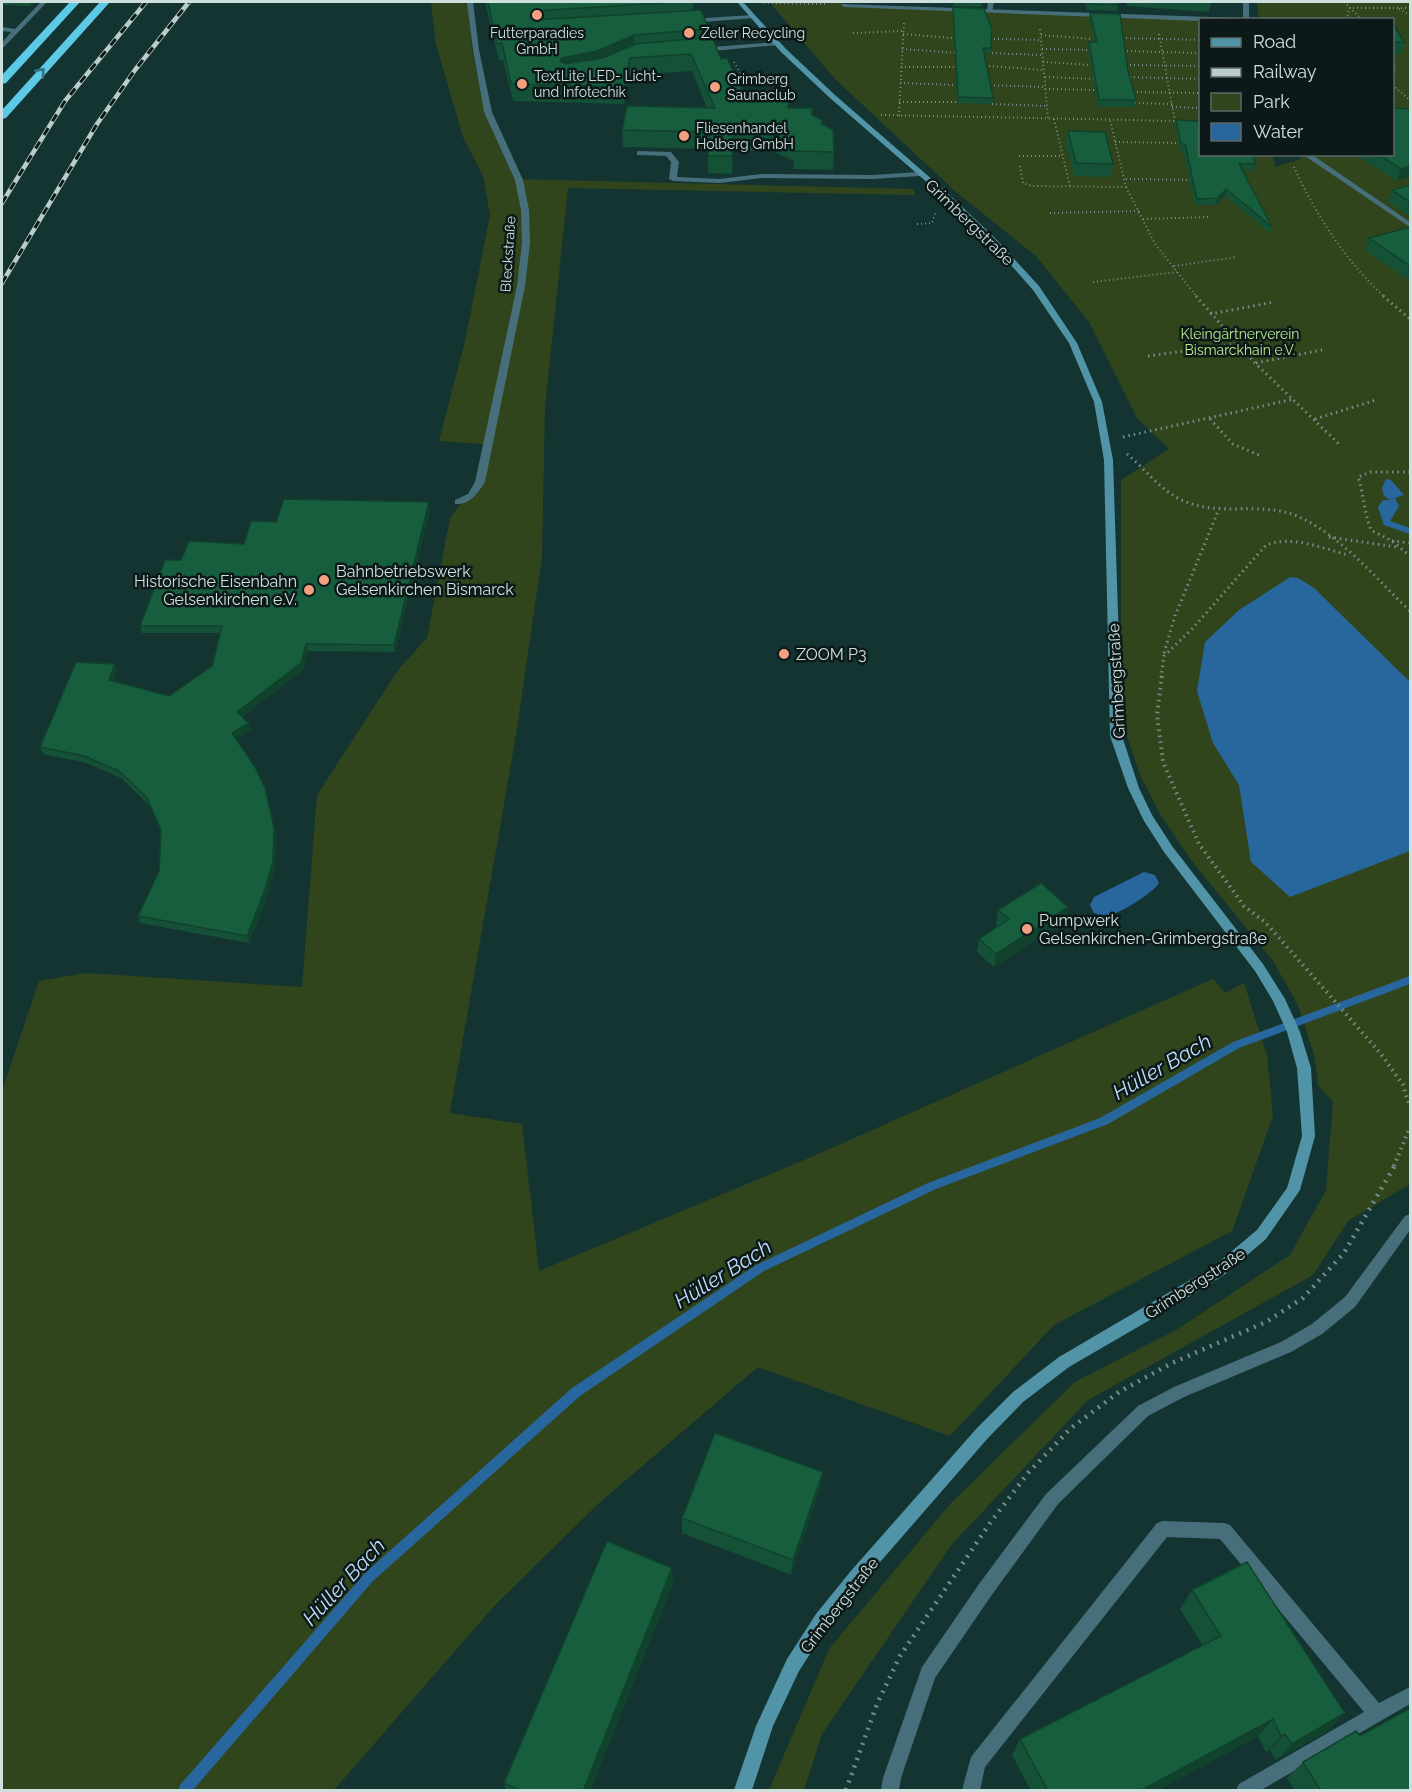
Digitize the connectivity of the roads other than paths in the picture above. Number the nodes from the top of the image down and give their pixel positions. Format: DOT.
graph roads {
  1 [pos="45,2"];
  2 [pos="75,2"];
  3 [pos="105,2"];
  4 [pos="470,2"];
  5 [pos="740,2"];
  6 [pos="991,2"];
  7 [pos="1246,2"];
  8 [pos="873,4"];
  9 [pos="844,5"];
  10 [pos="915,5"];
  11 [pos="990,11"];
  12 [pos="752,17"];
  13 [pos="1206,18"];
  14 [pos="1246,18"];
  15 [pos="680,22"];
  16 [pos="2,29"];
  17 [pos="17,31"];
  18 [pos="777,44"];
  19 [pos="2,46"];
  20 [pos="689,51"];
  21 [pos="2,81"];
  22 [pos="2,116"];
  23 [pos="640,153"];
  24 [pos="1308,156"];
  25 [pos="920,174"];
  26 [pos="1410,225"];
  27 [pos="458,502"];
  28 [pos="1410,1220"];
  29 [pos="1410,1695"];
  30 [pos="1377,1714"];
  31 [pos="742,1791"];
  32 [pos="890,1791"];
  33 [pos="971,1791"];
  34 [pos="1245,1791"];
  1 -- 17 [label="street"];
  2 -- 21 [label="highway"];
  22 -- 3 [label="highway, one-way"];
  4 -- 27 [label="street, Bleckstraße"];
  5 -- 12 [label="street, Grimbergstraße"];
  6 -- 11 [label="street"];
  7 -- 14 [label="street"];
  8 -- 9 [label="street"];
  8 -- 10 [label="street"];
  10 -- 11 [label="street"];
  11 -- 13 [label="street"];
  12 -- 15 [label="street"];
  12 -- 18 [label="street, Grimbergstraße"];
  16 -- 17 [label="street"];
  17 -- 19 [label="street"];
  18 -- 20 [label="street"];
  18 -- 25 [label="street, Grimbergstraße"];
  23 -- 25 [label="street"];
  24 -- 26 [label="street"];
  25 -- 31 [label="street, Grimbergstraße"];
  28 -- 32 [label="street"];
  29 -- 30 [label="street"];
  30 -- 33 [label="street"];
  30 -- 34 [label="street"];
}
